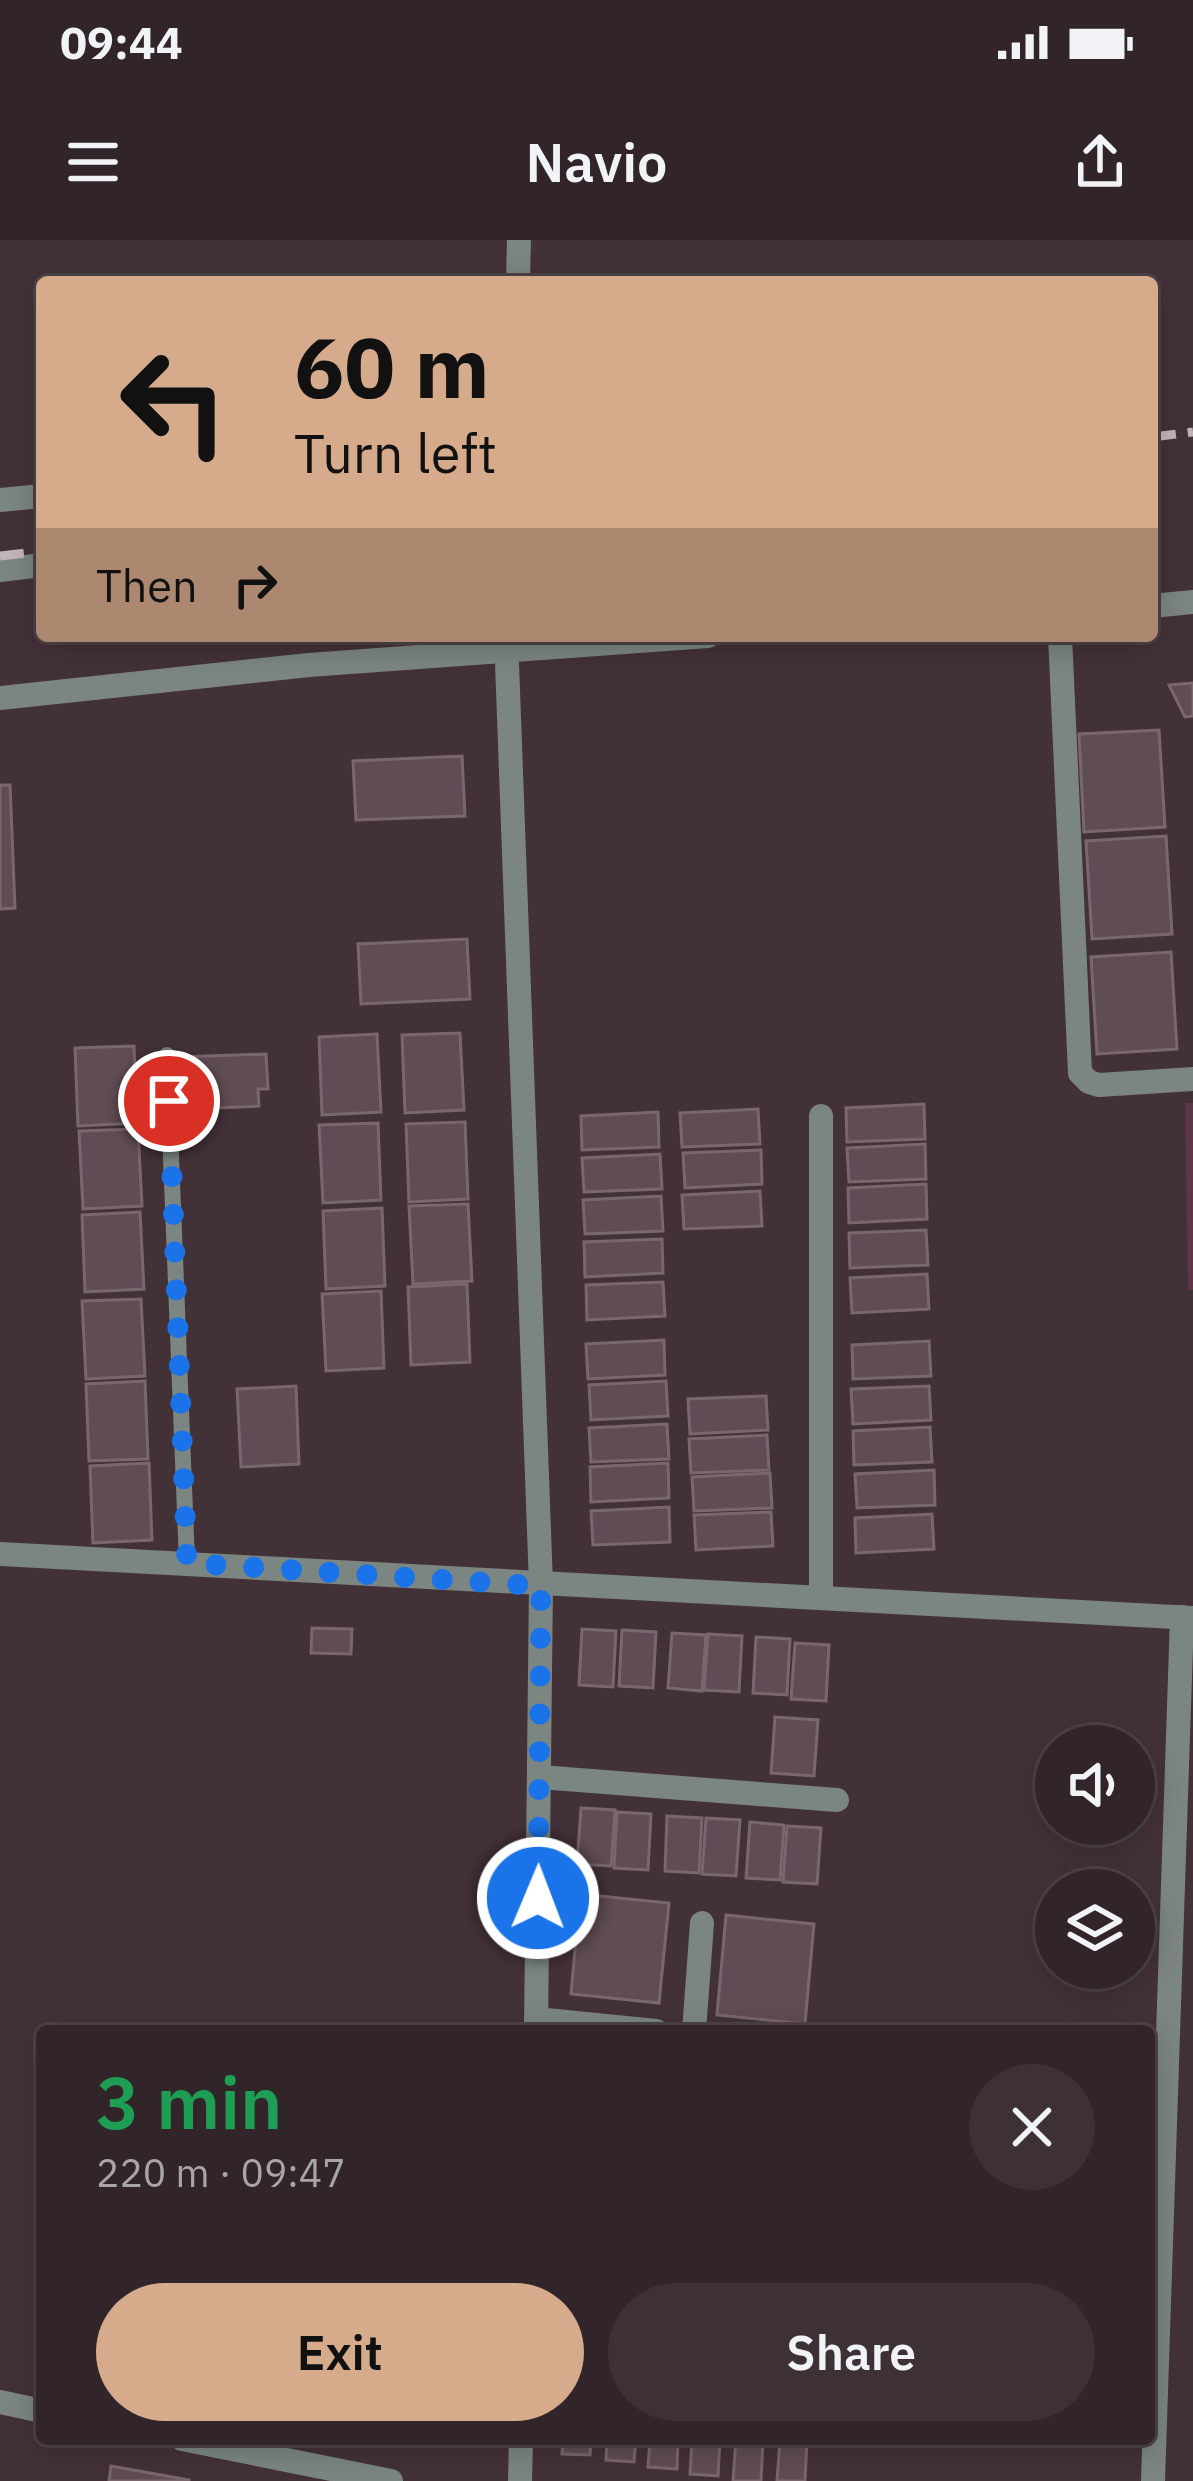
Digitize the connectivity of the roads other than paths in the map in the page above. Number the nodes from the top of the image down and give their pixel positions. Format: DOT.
graph roads {
  1 [pos="519,240"];
  2 [pos="518,276"];
  3 [pos="36,497"];
  4 [pos="0,500"];
  5 [pos="36,566"];
  6 [pos="0,570"];
  7 [pos="1193,602"];
  8 [pos="1158,605"];
  9 [pos="486,642"];
  10 [pos="502,642"];
  11 [pos="1060,642"];
  12 [pos="0,698"];
  13 [pos="167,1055"];
  14 [pos="1193,1079"];
  15 [pos="821,1116"];
  16 [pos="0,1554"];
  17 [pos="187,1563"];
  18 [pos="541,1586"];
  19 [pos="821,1597"];
  20 [pos="1187,1618"];
  21 [pos="540,1778"];
  22 [pos="837,1800"];
  23 [pos="702,1924"];
  24 [pos="536,2025"];
  25 [pos="694,2025"];
  26 [pos="0,2402"];
  27 [pos="36,2410"];
  28 [pos="1155,2430"];
  29 [pos="212,2445"];
  30 [pos="521,2445"];
  31 [pos="1154,2445"];
  32 [pos="391,2481"];
  33 [pos="520,2481"];
  34 [pos="1153,2481"];
  1 -- 2 [label="street"];
  3 -- 4 [label="street"];
  5 -- 6 [label="street"];
  7 -- 8 [label="street"];
  9 -- 12 [label="street"];
  10 -- 18 [label="street"];
  11 -- 14 [label="street"];
  13 -- 17 [label="lane"];
  15 -- 19 [label="street"];
  16 -- 17 [label="street"];
  17 -- 18 [label="street"];
  18 -- 19 [label="street"];
  18 -- 21 [label="street"];
  19 -- 20 [label="street"];
  20 -- 28 [label="street"];
  21 -- 22 [label="street"];
  21 -- 24 [label="street"];
  23 -- 25 [label="street"];
  26 -- 27 [label="street"];
  29 -- 32 [label="street"];
  30 -- 33 [label="street"];
  31 -- 34 [label="street"];
}
